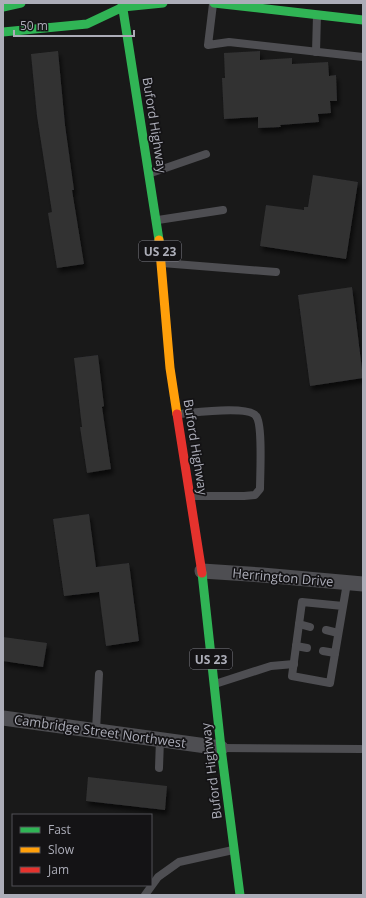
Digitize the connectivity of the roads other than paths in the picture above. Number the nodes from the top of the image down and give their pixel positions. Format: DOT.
graph roads {
  1 [pos="19,3"];
  2 [pos="111,3"];
  3 [pos="163,3"];
  4 [pos="214,3"];
  5 [pos="123,5"];
  6 [pos="3,7"];
  7 [pos="317,15"];
  8 [pos="363,20"];
  9 [pos="3,32"];
  10 [pos="316,52"];
  11 [pos="363,57"];
  12 [pos="206,154"];
  13 [pos="150,173"];
  14 [pos="223,210"];
  15 [pos="157,220"];
  16 [pos="162,262"];
  17 [pos="276,272"];
  18 [pos="177,414"];
  19 [pos="190,496"];
  20 [pos="202,571"];
  21 [pos="347,583"];
  22 [pos="363,584"];
  23 [pos="343,606"];
  24 [pos="299,624"];
  25 [pos="310,627"];
  26 [pos="326,630"];
  27 [pos="338,633"];
  28 [pos="296,646"];
  29 [pos="307,648"];
  30 [pos="323,651"];
  31 [pos="335,653"];
  32 [pos="294,664"];
  33 [pos="99,674"];
  34 [pos="214,684"];
  35 [pos="3,718"];
  36 [pos="96,730"];
  37 [pos="160,739"];
  38 [pos="221,748"];
  39 [pos="361,749"];
  40 [pos="159,768"];
  41 [pos="234,850"];
  42 [pos="152,885"];
  43 [pos="152,886"];
  44 [pos="145,895"];
  45 [pos="240,895"];
  1 -- 6 [label="main road"];
  2 -- 5 [label="main road"];
  3 -- 5 [label="main road"];
  4 -- 7 [label="main road"];
  4 -- 10 [label="lane"];
  5 -- 9 [label="main road"];
  5 -- 13 [label="main road, Buford Highway / US 23"];
  7 -- 8 [label="main road"];
  7 -- 10 [label="lane"];
  10 -- 11 [label="lane"];
  12 -- 13 [label="lane"];
  13 -- 15 [label="main road, Buford Highway / US 23"];
  14 -- 15 [label="lane"];
  15 -- 16 [label="main road, Buford Highway / US 23"];
  16 -- 17 [label="lane"];
  16 -- 18 [label="main road, Buford Highway / US 23"];
  18 -- 19 [label="main road, Buford Highway / US 23"];
  18 -- 19 [label="lane"];
  19 -- 20 [label="main road, Buford Highway / US 23"];
  20 -- 21 [label="street, Herrington Drive"];
  20 -- 34 [label="main road, Buford Highway / US 23"];
  21 -- 22 [label="street, Herrington Drive"];
  21 -- 23 [label="lane"];
  23 -- 24 [label="lane"];
  23 -- 27 [label="lane"];
  24 -- 25 [label="lane"];
  24 -- 28 [label="lane"];
  26 -- 27 [label="lane"];
  27 -- 31 [label="lane"];
  28 -- 29 [label="lane"];
  28 -- 32 [label="lane"];
  30 -- 31 [label="lane"];
  31 -- 32 [label="lane"];
  32 -- 34 [label="lane"];
  33 -- 36 [label="lane"];
  34 -- 38 [label="main road, Buford Highway / US 23"];
  35 -- 36 [label="street, Cambridge Street Northwest"];
  36 -- 37 [label="street, Cambridge Street Northwest"];
  37 -- 38 [label="street, Cambridge Street Northwest"];
  37 -- 40 [label="lane"];
  38 -- 39 [label="lane"];
  38 -- 41 [label="main road, Buford Highway / US 23"];
  41 -- 42 [label="lane"];
  41 -- 45 [label="main road, Buford Highway / US 23"];
  43 -- 44 [label="lane"];
}
